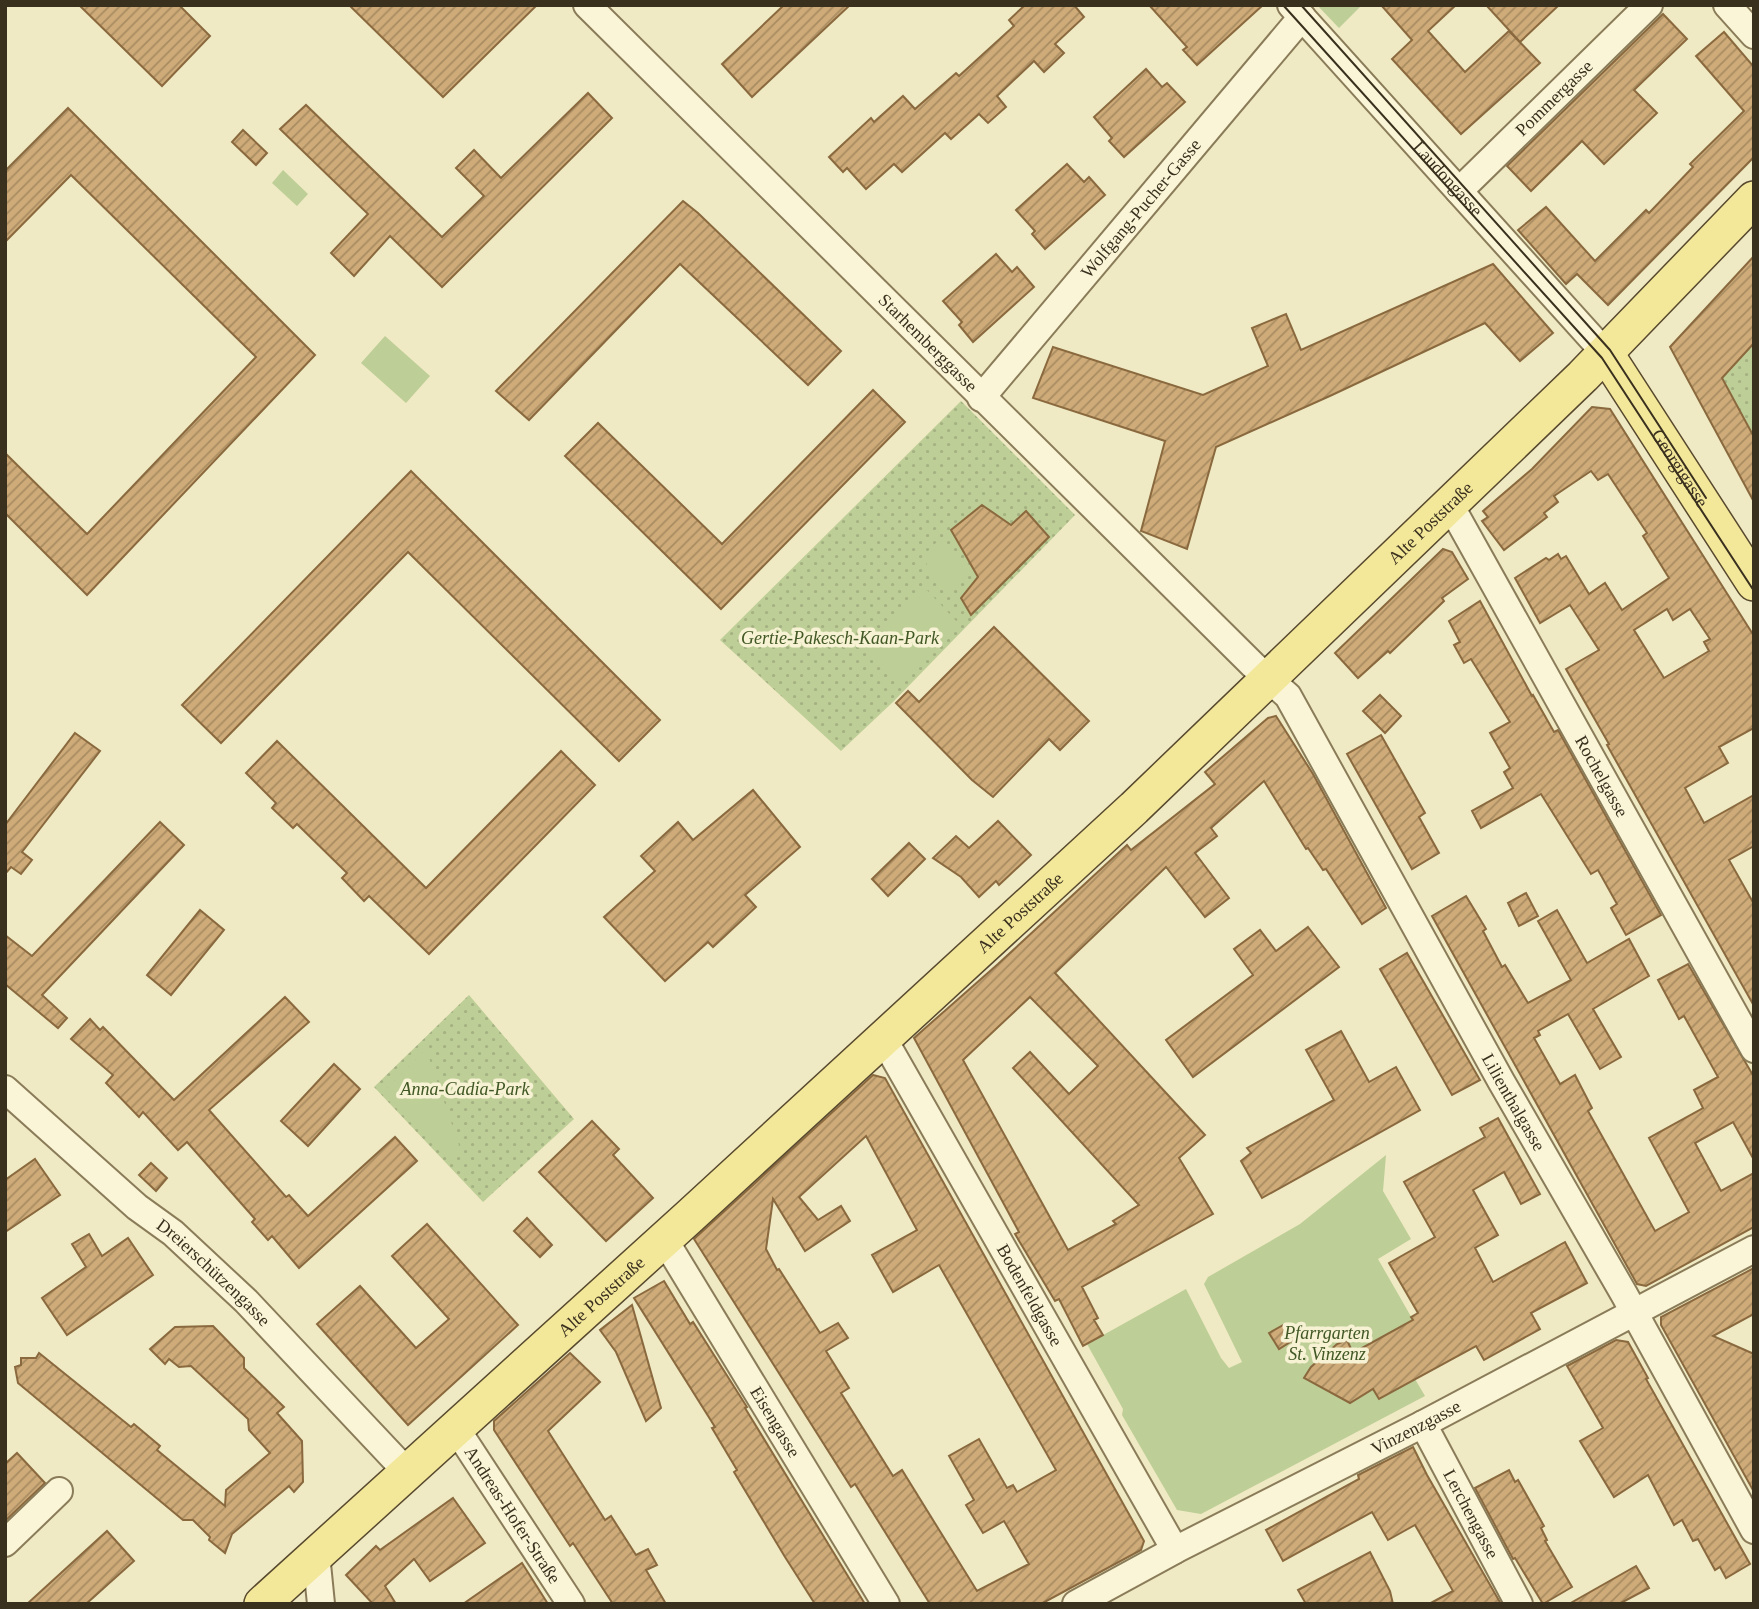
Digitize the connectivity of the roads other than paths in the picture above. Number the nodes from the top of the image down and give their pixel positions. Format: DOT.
graph roads {
  1 [pos="587,5"];
  2 [pos="1648,5"];
  3 [pos="1727,5"];
  4 [pos="1297,11"];
  5 [pos="1754,35"];
  6 [pos="1459,191"];
  7 [pos="1754,199"];
  8 [pos="1606,354"];
  9 [pos="981,398"];
  10 [pos="1449,503"];
  11 [pos="1754,583"];
  12 [pos="1269,678"];
  13 [pos="883,1038"];
  14 [pos="1754,1049"];
  15 [pos="5,1089"];
  16 [pos="664,1239"];
  17 [pos="1754,1249"];
  18 [pos="1633,1311"];
  19 [pos="1423,1424"];
  20 [pos="454,1427"];
  21 [pos="407,1472"];
  22 [pos="59,1491"];
  23 [pos="1754,1530"];
  24 [pos="5,1543"];
  25 [pos="1175,1550"];
  26 [pos="316,1554"];
  27 [pos="262,1604"];
  28 [pos="321,1604"];
  29 [pos="571,1604"];
  30 [pos="886,1604"];
  31 [pos="1076,1604"];
  32 [pos="1519,1604"];
  1 -- 9 [label="street, Starhemberggasse"];
  2 -- 6 [label="street, Pommergasse"];
  3 -- 5 [label="street"];
  4 -- 6 [label="street, Laudongasse"];
  4 -- 9 [label="street, Wolfgang-Pucher-Gasse"];
  6 -- 8 [label="street, Laudongasse"];
  7 -- 8 [label="main road, Alte Poststraße"];
  8 -- 10 [label="main road, Alte Poststraße"];
  8 -- 11 [label="main road, Georgigasse"];
  9 -- 12 [label="street, Starhemberggasse"];
  10 -- 12 [label="main road, Alte Poststraße"];
  10 -- 14 [label="street, Rochelgasse"];
  12 -- 13 [label="main road, Alte Poststraße"];
  12 -- 18 [label="street, Lilienthalgasse"];
  13 -- 16 [label="main road, Alte Poststraße"];
  13 -- 25 [label="street, Bodenfeldgasse"];
  15 -- 21 [label="street, Dreierschützengasse"];
  16 -- 20 [label="main road, Alte Poststraße"];
  16 -- 30 [label="street, Eisengasse"];
  17 -- 18 [label="street, Vinzenzgasse"];
  18 -- 19 [label="street, Vinzenzgasse"];
  18 -- 23 [label="street, Lilienthalgasse"];
  19 -- 25 [label="street, Vinzenzgasse"];
  19 -- 32 [label="street, Lerchengasse"];
  20 -- 21 [label="main road, Alte Poststraße"];
  20 -- 29 [label="street, Andreas-Hofer-Straße"];
  21 -- 26 [label="main road, Alte Poststraße"];
  22 -- 24 [label="street"];
  25 -- 31 [label="street, Vinzenzgasse"];
  26 -- 27 [label="main road, Alte Poststraße"];
  26 -- 28 [label="street"];
}
